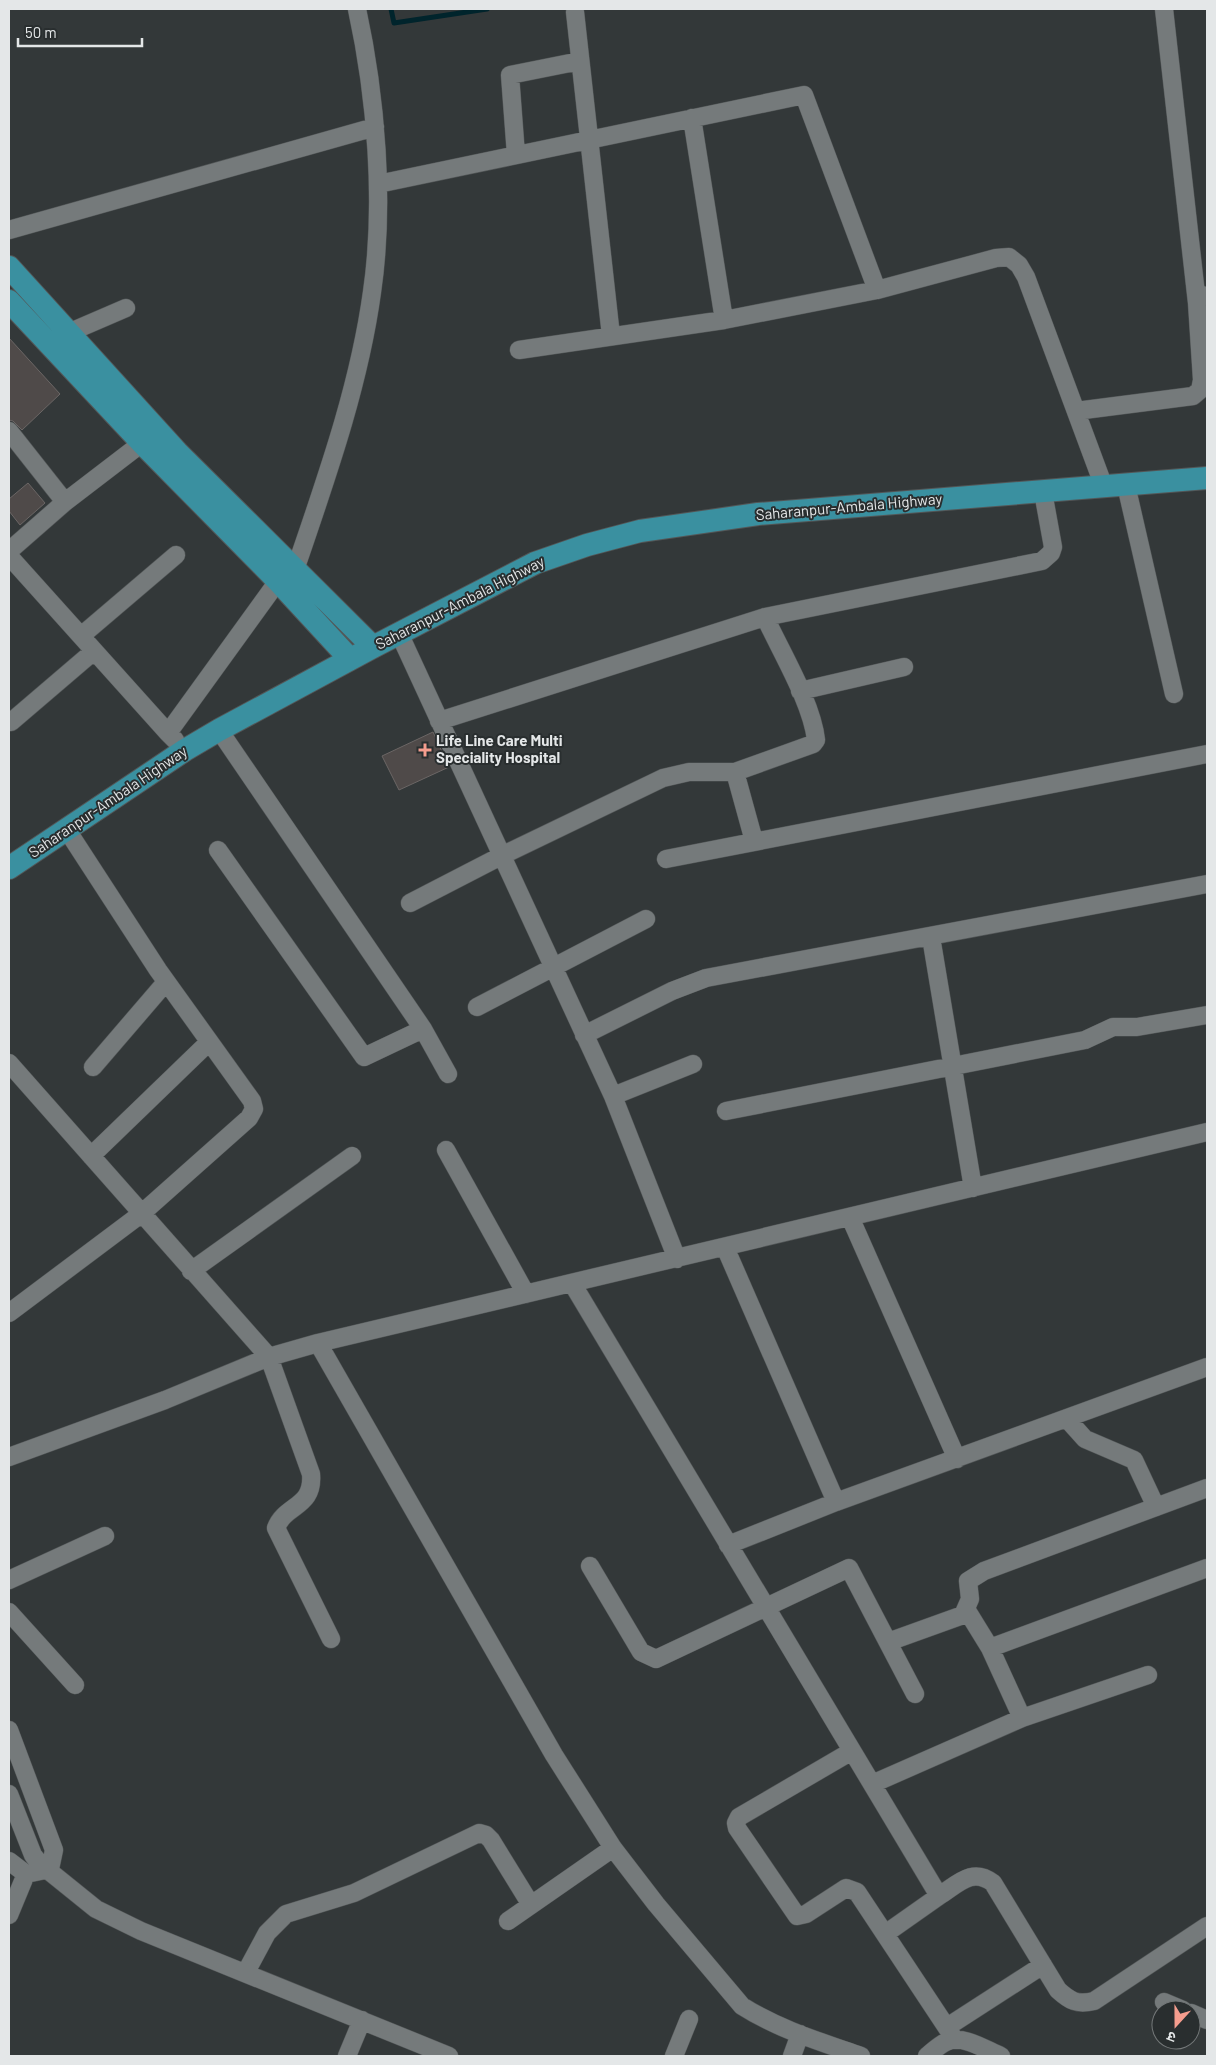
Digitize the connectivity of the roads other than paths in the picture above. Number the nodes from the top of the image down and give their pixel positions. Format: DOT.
graph roads {
  1 [pos="357,9"];
  2 [pos="1164,9"];
  3 [pos="575,12"];
  4 [pos="580,61"];
  5 [pos="692,118"];
  6 [pos="375,127"];
  7 [pos="588,140"];
  8 [pos="516,155"];
  9 [pos="378,184"];
  10 [pos="9,230"];
  11 [pos="9,267"];
  12 [pos="876,290"];
  13 [pos="1202,298"];
  14 [pos="9,301"];
  15 [pos="126,308"];
  16 [pos="724,320"];
  17 [pos="68,333"];
  18 [pos="611,336"];
  19 [pos="519,350"];
  20 [pos="1076,411"];
  21 [pos="9,431"];
  22 [pos="142,443"];
  23 [pos="1207,478"];
  24 [pos="1126,485"];
  25 [pos="1104,487"];
  26 [pos="1043,492"];
  27 [pos="65,502"];
  28 [pos="9,551"];
  29 [pos="9,556"];
  30 [pos="176,556"];
  31 [pos="286,575"];
  32 [pos="765,617"];
  33 [pos="399,633"];
  34 [pos="81,636"];
  35 [pos="373,646"];
  36 [pos="94,651"];
  37 [pos="350,659"];
  38 [pos="904,667"];
  39 [pos="800,691"];
  40 [pos="1174,694"];
  41 [pos="439,721"];
  42 [pos="11,722"];
  43 [pos="219,730"];
  44 [pos="168,733"];
  45 [pos="185,750"];
  46 [pos="1207,754"];
  47 [pos="735,772"];
  48 [pos="67,830"];
  49 [pos="754,840"];
  50 [pos="218,850"];
  51 [pos="501,856"];
  52 [pos="666,859"];
  53 [pos="9,868"];
  54 [pos="1207,884"];
  55 [pos="410,903"];
  56 [pos="646,919"];
  57 [pos="931,937"];
  58 [pos="553,968"];
  59 [pos="166,982"];
  60 [pos="477,1007"];
  61 [pos="1207,1015"];
  62 [pos="423,1029"];
  63 [pos="584,1035"];
  64 [pos="209,1042"];
  65 [pos="9,1063"];
  66 [pos="693,1064"];
  67 [pos="94,1067"];
  68 [pos="953,1067"];
  69 [pos="448,1074"];
  70 [pos="613,1096"];
  71 [pos="726,1111"];
  72 [pos="1207,1132"];
  73 [pos="446,1150"];
  74 [pos="90,1156"];
  75 [pos="352,1156"];
  76 [pos="973,1188"];
  77 [pos="141,1214"];
  78 [pos="850,1217"];
  79 [pos="725,1247"];
  80 [pos="677,1259"];
  81 [pos="191,1271"];
  82 [pos="572,1283"];
  83 [pos="526,1294"];
  84 [pos="9,1313"];
  85 [pos="318,1343"];
  86 [pos="269,1357"];
  87 [pos="1207,1367"];
  88 [pos="1067,1419"];
  89 [pos="9,1457"];
  90 [pos="957,1459"];
  91 [pos="1207,1488"];
  92 [pos="836,1502"];
  93 [pos="1156,1507"];
  94 [pos="105,1536"];
  95 [pos="728,1545"];
  96 [pos="590,1566"];
  97 [pos="1207,1568"];
  98 [pos="9,1580"];
  99 [pos="766,1607"];
  100 [pos="966,1608"];
  101 [pos="9,1612"];
  102 [pos="331,1639"];
  103 [pos="888,1642"];
  104 [pos="990,1648"];
  105 [pos="1148,1675"];
  106 [pos="75,1685"];
  107 [pos="915,1694"];
  108 [pos="1022,1718"];
  109 [pos="9,1730"];
  110 [pos="852,1751"];
  111 [pos="872,1784"];
  112 [pos="9,1794"];
  113 [pos="613,1848"];
  114 [pos="9,1861"];
  115 [pos="50,1869"];
  116 [pos="26,1874"];
  117 [pos="938,1896"];
  118 [pos="531,1905"];
  119 [pos="9,1915"];
  120 [pos="508,1921"];
  121 [pos="1207,1926"];
  122 [pos="885,1934"];
  123 [pos="1043,1965"];
  124 [pos="246,1972"];
  125 [pos="688,2019"];
  126 [pos="362,2020"];
  127 [pos="951,2033"];
  128 [pos="800,2034"];
  129 [pos="347,2056"];
  130 [pos="449,2056"];
  131 [pos="674,2056"];
  132 [pos="792,2056"];
  133 [pos="861,2056"];
  134 [pos="926,2056"];
  135 [pos="1001,2056"];
  1 -- 6 [label="street"];
  2 -- 13 [label="street"];
  3 -- 4 [label="street"];
  4 -- 7 [label="street"];
  4 -- 8 [label="street"];
  5 -- 7 [label="street"];
  5 -- 12 [label="street"];
  5 -- 16 [label="street"];
  6 -- 9 [label="street"];
  6 -- 10 [label="street"];
  7 -- 8 [label="street"];
  7 -- 18 [label="street"];
  8 -- 9 [label="street"];
  9 -- 31 [label="street"];
  11 -- 17 [label="main road"];
  12 -- 16 [label="street"];
  12 -- 20 [label="street"];
  13 -- 20 [label="street"];
  14 -- 22 [label="main road"];
  15 -- 17 [label="street"];
  16 -- 18 [label="street"];
  17 -- 31 [label="main road"];
  18 -- 19 [label="street"];
  20 -- 25 [label="street"];
  21 -- 27 [label="street"];
  22 -- 27 [label="street"];
  22 -- 31 [label="main road"];
  23 -- 24 [label="main road, Saharanpur-Ambala Highway"];
  24 -- 25 [label="main road, Saharanpur-Ambala Highway"];
  24 -- 40 [label="street"];
  25 -- 26 [label="main road, Saharanpur-Ambala Highway"];
  26 -- 32 [label="street"];
  26 -- 33 [label="main road, Saharanpur-Ambala Highway"];
  27 -- 28 [label="street"];
  29 -- 34 [label="street"];
  30 -- 34 [label="street"];
  31 -- 35 [label="main road"];
  31 -- 37 [label="main road"];
  31 -- 44 [label="street"];
  32 -- 39 [label="street"];
  32 -- 41 [label="street"];
  33 -- 35 [label="main road, Saharanpur-Ambala Highway"];
  33 -- 41 [label="street"];
  34 -- 36 [label="street"];
  35 -- 37 [label="main road, Saharanpur-Ambala Highway"];
  36 -- 42 [label="street"];
  36 -- 44 [label="street"];
  37 -- 43 [label="main road, Saharanpur-Ambala Highway"];
  38 -- 39 [label="street"];
  39 -- 47 [label="street"];
  41 -- 51 [label="street"];
  43 -- 45 [label="main road, Saharanpur-Ambala Highway"];
  43 -- 62 [label="street"];
  44 -- 45 [label="street"];
  45 -- 48 [label="main road, Saharanpur-Ambala Highway"];
  46 -- 49 [label="street"];
  47 -- 49 [label="street"];
  47 -- 51 [label="street"];
  48 -- 53 [label="main road, Saharanpur-Ambala Highway"];
  48 -- 59 [label="street"];
  49 -- 52 [label="street"];
  50 -- 62 [label="street"];
  51 -- 55 [label="street"];
  51 -- 58 [label="street"];
  54 -- 57 [label="street"];
  56 -- 58 [label="street"];
  57 -- 63 [label="street"];
  57 -- 68 [label="street"];
  58 -- 60 [label="street"];
  58 -- 63 [label="street"];
  59 -- 64 [label="street"];
  59 -- 67 [label="street"];
  61 -- 68 [label="street"];
  62 -- 69 [label="street"];
  63 -- 70 [label="street"];
  64 -- 74 [label="street"];
  64 -- 77 [label="street"];
  65 -- 74 [label="street"];
  66 -- 70 [label="street"];
  68 -- 71 [label="street"];
  68 -- 76 [label="street"];
  70 -- 80 [label="street"];
  72 -- 76 [label="street"];
  73 -- 83 [label="street"];
  74 -- 77 [label="street"];
  75 -- 81 [label="street"];
  76 -- 78 [label="street"];
  77 -- 81 [label="street"];
  77 -- 84 [label="street"];
  78 -- 79 [label="street"];
  78 -- 90 [label="street"];
  79 -- 80 [label="street"];
  79 -- 92 [label="street"];
  80 -- 82 [label="street"];
  81 -- 86 [label="street"];
  82 -- 83 [label="street"];
  82 -- 95 [label="street"];
  83 -- 85 [label="street"];
  85 -- 86 [label="street"];
  85 -- 113 [label="street"];
  86 -- 89 [label="street"];
  86 -- 102 [label="street"];
  87 -- 88 [label="street"];
  88 -- 90 [label="street"];
  88 -- 93 [label="street"];
  90 -- 92 [label="street"];
  91 -- 93 [label="street"];
  92 -- 95 [label="street"];
  93 -- 100 [label="street"];
  94 -- 98 [label="street"];
  95 -- 99 [label="street"];
  96 -- 99 [label="street"];
  97 -- 104 [label="street"];
  99 -- 103 [label="street"];
  99 -- 110 [label="street"];
  100 -- 103 [label="street"];
  100 -- 104 [label="street"];
  101 -- 106 [label="street"];
  103 -- 107 [label="street"];
  104 -- 108 [label="street"];
  105 -- 108 [label="street"];
  108 -- 111 [label="street"];
  109 -- 115 [label="street"];
  110 -- 111 [label="street"];
  110 -- 122 [label="street"];
  111 -- 117 [label="street"];
  112 -- 115 [label="street"];
  113 -- 118 [label="street"];
  113 -- 128 [label="street"];
  114 -- 116 [label="street"];
  115 -- 116 [label="street"];
  115 -- 124 [label="street"];
  116 -- 119 [label="street"];
  117 -- 122 [label="street"];
  117 -- 123 [label="street"];
  118 -- 120 [label="street"];
  118 -- 124 [label="street"];
  121 -- 123 [label="street"];
  122 -- 127 [label="street"];
  123 -- 127 [label="street"];
  124 -- 126 [label="street"];
  125 -- 131 [label="street"];
  126 -- 129 [label="street"];
  126 -- 130 [label="street"];
  127 -- 134 [label="street"];
  127 -- 135 [label="street"];
  128 -- 132 [label="street"];
  128 -- 133 [label="street"];
}
